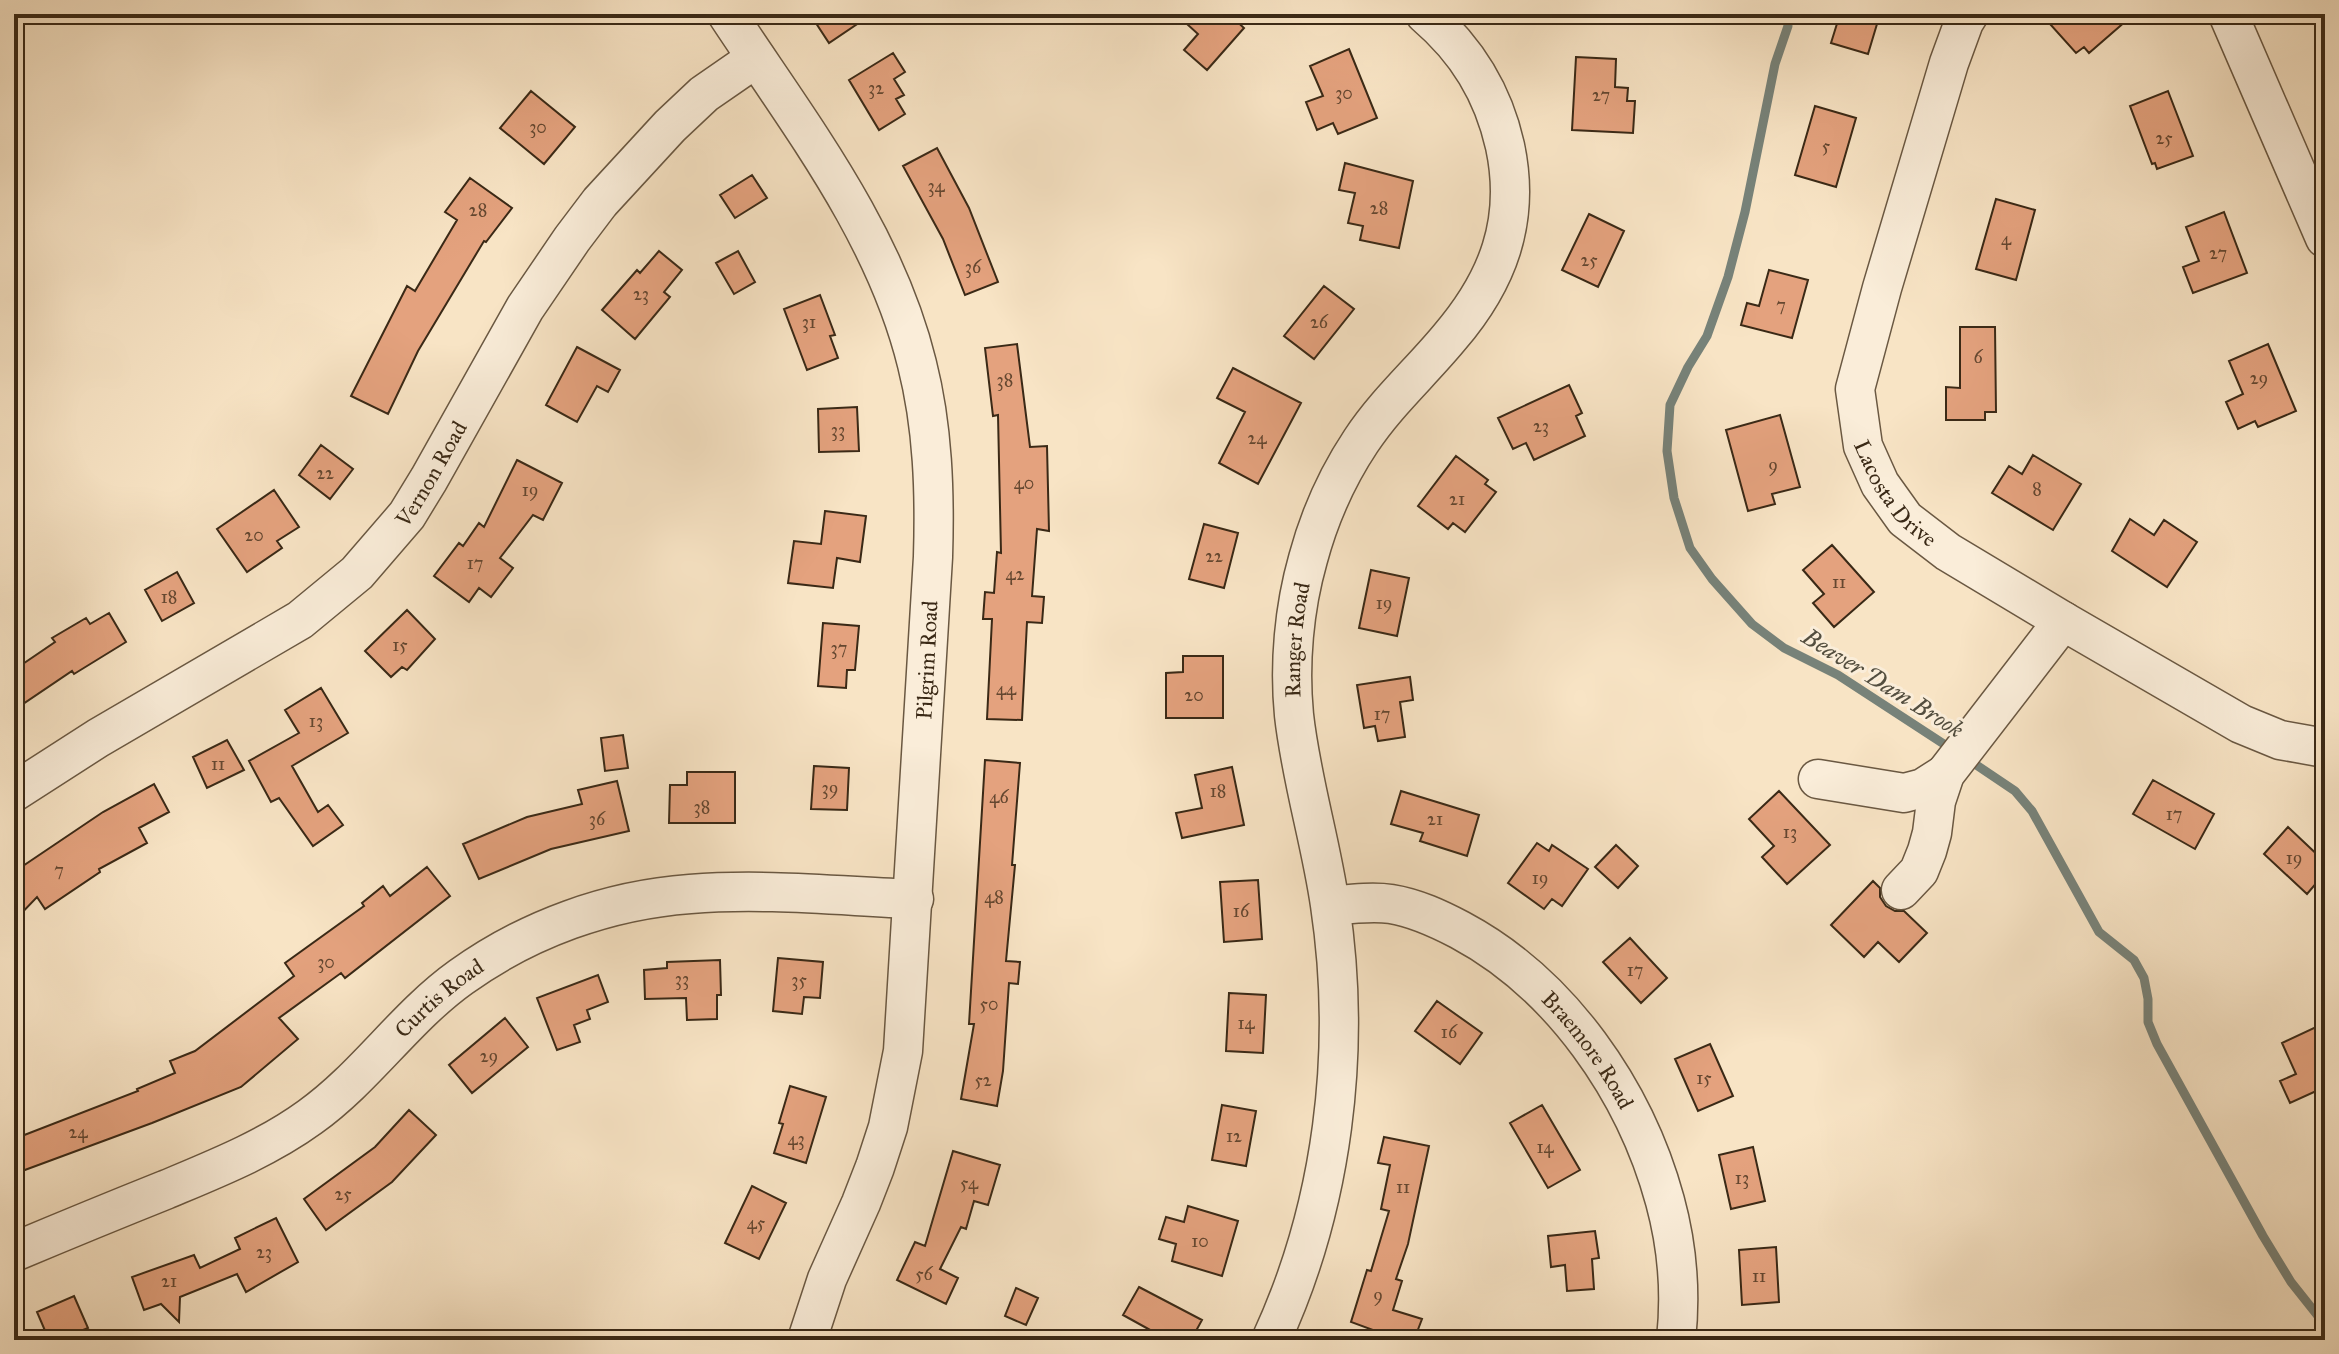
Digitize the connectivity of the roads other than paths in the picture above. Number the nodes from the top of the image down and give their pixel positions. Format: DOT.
graph roads {
  1 [pos="727,14"];
  2 [pos="1425,14"];
  3 [pos="1969,14"];
  4 [pos="2228,14"];
  5 [pos="756,58"];
  6 [pos="2325,238"];
  7 [pos="2063,621"];
  8 [pos="2325,748"];
  9 [pos="1945,774"];
  10 [pos="1818,779"];
  11 [pos="14,792"];
  12 [pos="1901,890"];
  13 [pos="914,899"];
  14 [pos="1331,906"];
  15 [pos="14,1252"];
  16 [pos="807,1340"];
  17 [pos="1271,1340"];
  18 [pos="1676,1340"];
  1 -- 5 [label="street, Pilgrim Road"];
  2 -- 14 [label="street, Ranger Road"];
  3 -- 7 [label="street, Lacosta Drive"];
  4 -- 6 [label="street"];
  5 -- 11 [label="street, Vernon Road"];
  5 -- 13 [label="street, Pilgrim Road"];
  7 -- 8 [label="street, Lacosta Drive"];
  7 -- 9 [label="street"];
  9 -- 10 [label="street"];
  9 -- 12 [label="street"];
  13 -- 15 [label="street, Curtis Road"];
  13 -- 16 [label="street, Pilgrim Road"];
  14 -- 17 [label="street, Ranger Road"];
  14 -- 18 [label="street, Braemore Road"];
}
